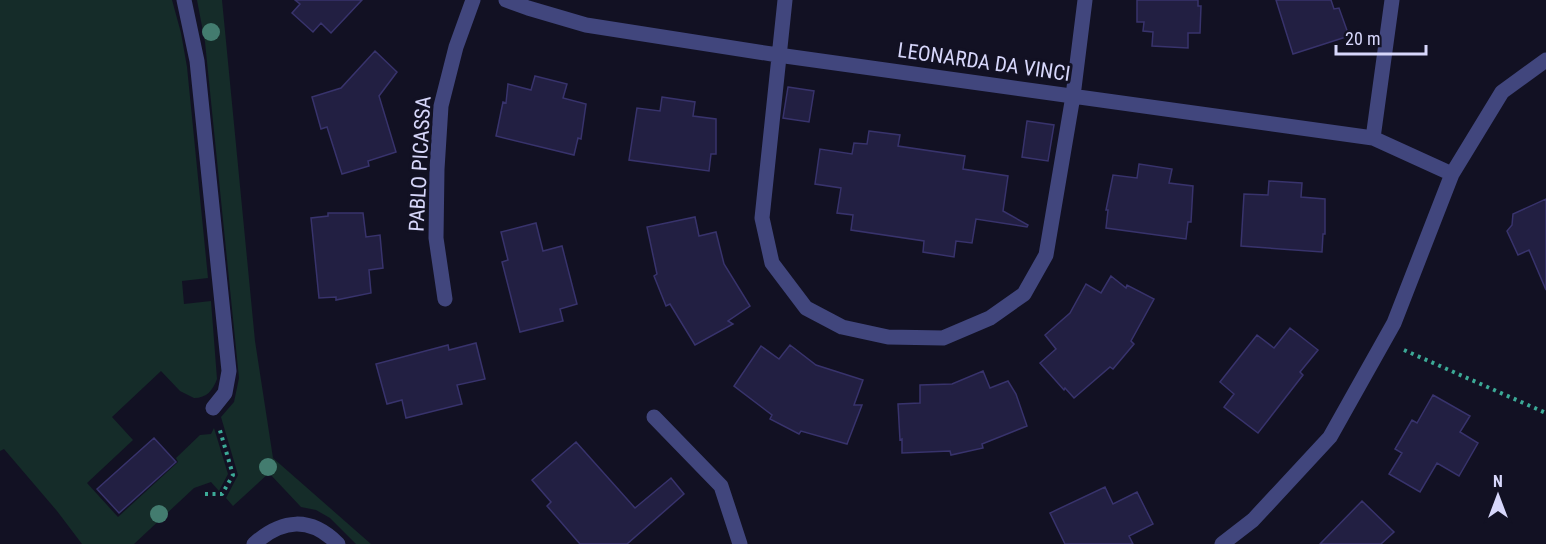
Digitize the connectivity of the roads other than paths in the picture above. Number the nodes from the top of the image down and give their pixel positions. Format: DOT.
graph roads {
  1 [pos="184,0"];
  2 [pos="473,0"];
  3 [pos="506,0"];
  4 [pos="785,0"];
  5 [pos="1085,0"];
  6 [pos="1392,0"];
  7 [pos="778,55"];
  8 [pos="1546,60"];
  9 [pos="1073,96"];
  10 [pos="1373,138"];
  11 [pos="1452,174"];
  12 [pos="445,298"];
  13 [pos="213,408"];
  14 [pos="654,417"];
  15 [pos="254,544"];
  16 [pos="338,544"];
  17 [pos="740,544"];
  18 [pos="1222,544"];
  1 -- 13 [label="street"];
  2 -- 12 [label="street, PABLO PICASSA"];
  3 -- 7 [label="street, LEONARDA DA VINCI"];
  4 -- 7 [label="street"];
  5 -- 9 [label="street"];
  6 -- 10 [label="street"];
  7 -- 9 [label="street, LEONARDA DA VINCI"];
  7 -- 9 [label="street"];
  8 -- 11 [label="street"];
  9 -- 10 [label="street, LEONARDA DA VINCI"];
  10 -- 11 [label="street, LEONARDA DA VINCI"];
  11 -- 18 [label="street"];
  14 -- 17 [label="street"];
  15 -- 16 [label="street"];
}
